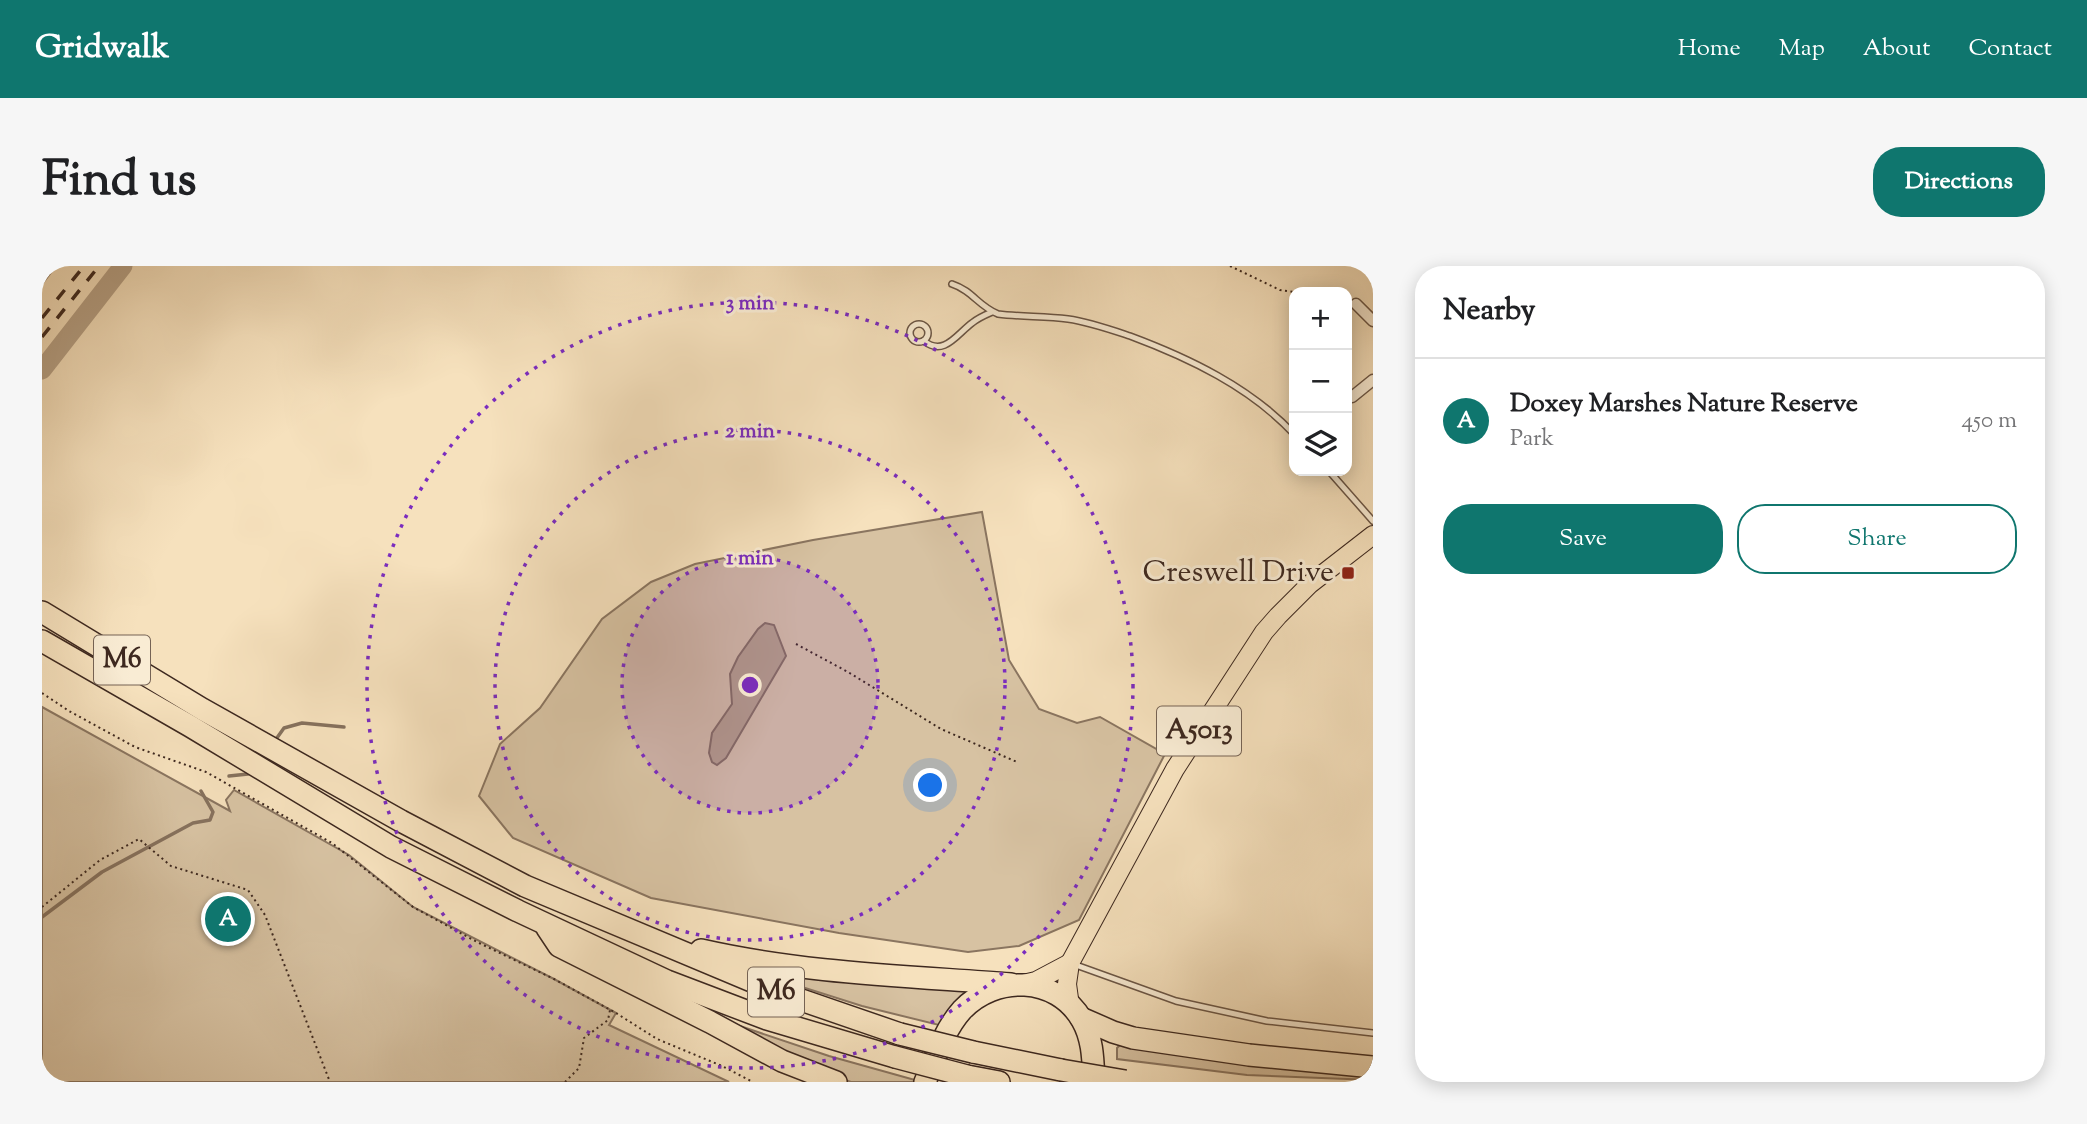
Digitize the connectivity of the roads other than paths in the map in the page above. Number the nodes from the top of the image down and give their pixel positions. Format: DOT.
graph roads {
  1 [pos="952,284"];
  2 [pos="1356,304"];
  3 [pos="992,312"];
  4 [pos="1373,321"];
  5 [pos="924,341"];
  6 [pos="1373,380"];
  7 [pos="1352,397"];
  8 [pos="1289,428"];
  9 [pos="1333,476"];
  10 [pos="1373,521"];
  11 [pos="1373,535"];
  12 [pos="42,612"];
  13 [pos="42,641"];
  14 [pos="196,718"];
  15 [pos="655,942"];
  16 [pos="1070,963"];
  17 [pos="1016,984"];
  18 [pos="657,986"];
  19 [pos="1076,1012"];
  20 [pos="1373,1033"];
  21 [pos="1373,1067"];
  22 [pos="836,1082"];
  23 [pos="925,1082"];
  24 [pos="999,1082"];
  25 [pos="1094,1082"];
  26 [pos="1131,1082"];
  1 -- 3 [label="lane"];
  2 -- 4 [label="street"];
  3 -- 5 [label="lane"];
  3 -- 8 [label="lane"];
  6 -- 7 [label="street"];
  9 -- 10 [label="lane"];
  11 -- 16 [label="main road, A5013"];
  12 -- 14 [label="highway, M6"];
  13 -- 14 [label="highway, M6"];
  14 -- 15 [label="highway, M6"];
  14 -- 18 [label="highway, M6"];
  15 -- 17 [label="highway, M6"];
  15 -- 26 [label="highway, M6, bridge"];
  16 -- 17 [label="main road"];
  16 -- 19 [label="main road, A5013"];
  16 -- 20 [label="lane"];
  17 -- 19 [label="highway"];
  17 -- 23 [label="highway"];
  18 -- 22 [label="highway, M6"];
  18 -- 24 [label="highway, M6, bridge"];
  19 -- 21 [label="highway"];
  19 -- 25 [label="highway"];
}
